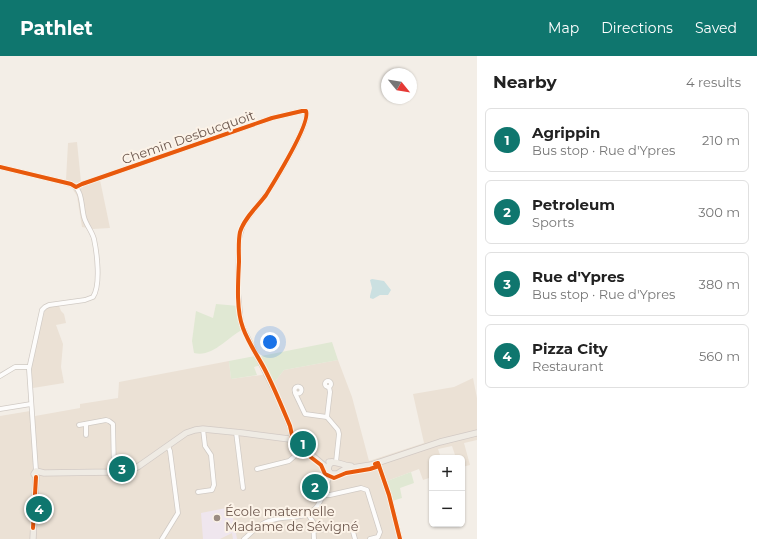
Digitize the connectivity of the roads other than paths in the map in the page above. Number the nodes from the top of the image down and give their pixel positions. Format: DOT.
graph roads {
  1 [pos="0,167"];
  2 [pos="76,187"];
  3 [pos="29,367"];
  4 [pos="0,376"];
  5 [pos="328,387"];
  6 [pos="295,393"];
  7 [pos="31,404"];
  8 [pos="0,409"];
  9 [pos="327,417"];
  10 [pos="86,424"];
  11 [pos="79,425"];
  12 [pos="203,429"];
  13 [pos="236,432"];
  14 [pos="86,435"];
  15 [pos="477,435"];
  16 [pos="292,440"];
  17 [pos="168,446"];
  18 [pos="304,448"];
  19 [pos="314,456"];
  20 [pos="336,462"];
  21 [pos="378,463"];
  22 [pos="370,465"];
  23 [pos="257,469"];
  24 [pos="328,470"];
  25 [pos="114,472"];
  26 [pos="37,474"];
  27 [pos="337,474"];
  28 [pos="328,482"];
  29 [pos="244,488"];
  30 [pos="198,492"];
  31 [pos="323,495"];
  32 [pos="308,514"];
  33 [pos="313,531"];
  34 [pos="33,539"];
  35 [pos="162,539"];
  36 [pos="244,539"];
  37 [pos="314,539"];
  38 [pos="355,539"];
  39 [pos="370,539"];
  40 [pos="400,539"];
  1 -- 2 [label="street"];
  2 -- 3 [label="street"];
  2 -- 16 [label="street, Chemin Desbucquoit"];
  3 -- 4 [label="street"];
  3 -- 7 [label="street"];
  5 -- 9 [label="street"];
  6 -- 9 [label="street"];
  7 -- 8 [label="street"];
  7 -- 26 [label="street"];
  9 -- 20 [label="street"];
  10 -- 11 [label="street"];
  10 -- 14 [label="street"];
  10 -- 25 [label="street"];
  12 -- 13 [label="main road"];
  12 -- 17 [label="main road"];
  12 -- 30 [label="street"];
  13 -- 16 [label="main road"];
  13 -- 29 [label="street"];
  15 -- 21 [label="main road"];
  16 -- 18 [label="main road"];
  17 -- 25 [label="main road"];
  17 -- 35 [label="street"];
  18 -- 19 [label="main road"];
  18 -- 23 [label="street"];
  19 -- 20 [label="main road"];
  19 -- 24 [label="main road"];
  20 -- 22 [label="main road"];
  20 -- 24 [label="main road"];
  20 -- 27 [label="main road"];
  21 -- 22 [label="main road"];
  21 -- 40 [label="street"];
  22 -- 27 [label="main road"];
  24 -- 27 [label="main road"];
  24 -- 28 [label="street"];
  25 -- 26 [label="main road"];
  26 -- 34 [label="main road"];
  27 -- 28 [label="street"];
  28 -- 31 [label="street"];
  31 -- 32 [label="street"];
  31 -- 39 [label="street"];
  32 -- 33 [label="street"];
  32 -- 36 [label="street"];
  33 -- 37 [label="street"];
  33 -- 38 [label="street"];
}
